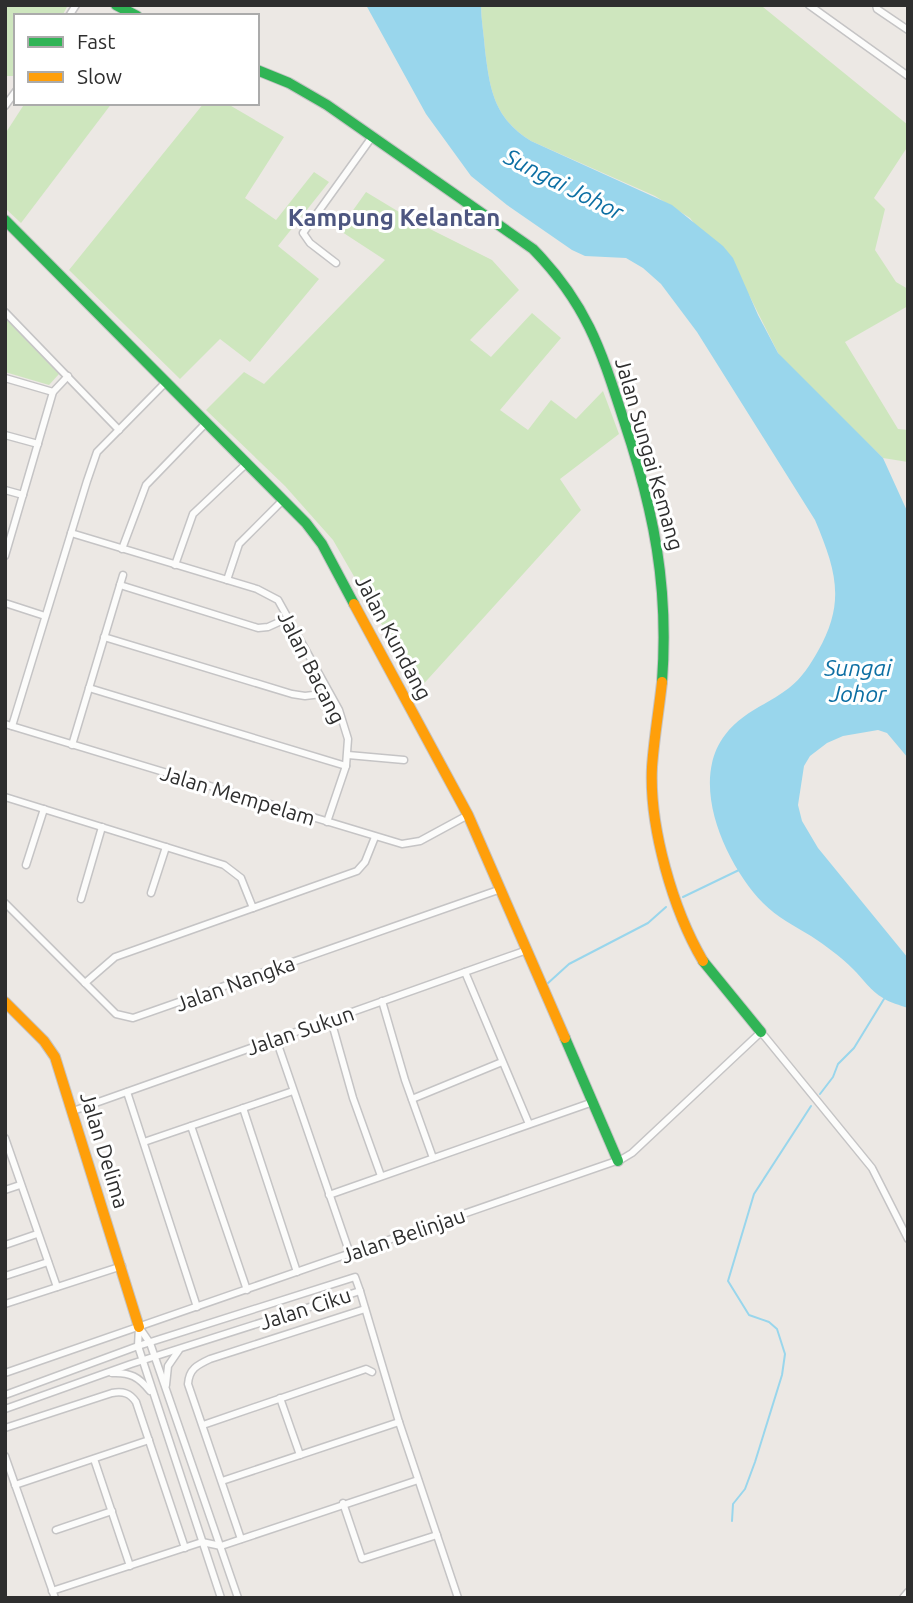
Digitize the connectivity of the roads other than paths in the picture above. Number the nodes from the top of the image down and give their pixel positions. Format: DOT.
graph roads {
  1 [pos="809,5"];
  2 [pos="876,5"];
  3 [pos="908,30"];
  4 [pos="259,72"];
  5 [pos="908,76"];
  6 [pos="372,137"];
  7 [pos="5,220"];
  8 [pos="336,263"];
  9 [pos="5,313"];
  10 [pos="68,376"];
  11 [pos="5,378"];
  12 [pos="166,383"];
  13 [pos="52,392"];
  14 [pos="206,423"];
  15 [pos="119,430"];
  16 [pos="5,435"];
  17 [pos="37,444"];
  18 [pos="247,463"];
  19 [pos="5,490"];
  20 [pos="23,495"];
  21 [pos="283,500"];
  22 [pos="71,533"];
  23 [pos="122,549"];
  24 [pos="5,556"];
  25 [pos="175,565"];
  26 [pos="123,575"];
  27 [pos="227,580"];
  28 [pos="120,585"];
  29 [pos="5,603"];
  30 [pos="45,616"];
  31 [pos="288,618"];
  32 [pos="104,637"];
  33 [pos="89,688"];
  34 [pos="329,693"];
  35 [pos="9,725"];
  36 [pos="72,745"];
  37 [pos="348,755"];
  38 [pos="404,760"];
  39 [pos="346,766"];
  40 [pos="5,797"];
  41 [pos="44,809"];
  42 [pos="468,815"];
  43 [pos="327,822"];
  44 [pos="102,827"];
  45 [pos="375,837"];
  46 [pos="166,847"];
  47 [pos="26,865"];
  48 [pos="501,889"];
  49 [pos="151,893"];
  50 [pos="81,899"];
  51 [pos="5,903"];
  52 [pos="253,908"];
  53 [pos="527,950"];
  54 [pos="465,972"];
  55 [pos="85,983"];
  56 [pos="5,1002"];
  57 [pos="382,1002"];
  58 [pos="331,1020"];
  59 [pos="761,1032"];
  60 [pos="276,1039"];
  61 [pos="502,1062"];
  62 [pos="127,1091"];
  63 [pos="293,1091"];
  64 [pos="412,1099"];
  65 [pos="593,1102"];
  66 [pos="243,1108"];
  67 [pos="73,1111"];
  68 [pos="528,1124"];
  69 [pos="191,1126"];
  70 [pos="5,1138"];
  71 [pos="144,1142"];
  72 [pos="433,1158"];
  73 [pos="618,1161"];
  74 [pos="381,1176"];
  75 [pos="20,1185"];
  76 [pos="5,1190"];
  77 [pos="329,1195"];
  78 [pos="37,1234"];
  79 [pos="908,1239"];
  80 [pos="5,1245"];
  81 [pos="350,1254"];
  82 [pos="48,1262"];
  83 [pos="122,1266"];
  84 [pos="297,1272"];
  85 [pos="5,1276"];
  86 [pos="57,1287"];
  87 [pos="247,1290"];
  88 [pos="360,1291"];
  89 [pos="5,1304"];
  90 [pos="197,1307"];
  91 [pos="365,1309"];
  92 [pos="139,1327"];
  93 [pos="150,1343"];
  94 [pos="138,1346"];
  95 [pos="180,1348"];
  96 [pos="155,1356"];
  97 [pos="143,1360"];
  98 [pos="372,1371"];
  99 [pos="5,1373"];
  100 [pos="106,1373"];
  101 [pos="166,1389"];
  102 [pos="5,1395"];
  103 [pos="154,1395"];
  104 [pos="280,1398"];
  105 [pos="5,1409"];
  106 [pos="399,1422"];
  107 [pos="203,1425"];
  108 [pos="5,1428"];
  109 [pos="149,1440"];
  110 [pos="300,1455"];
  111 [pos="5,1456"];
  112 [pos="94,1459"];
  113 [pos="418,1480"];
  114 [pos="222,1481"];
  115 [pos="15,1485"];
  116 [pos="343,1503"];
  117 [pos="112,1511"];
  118 [pos="56,1530"];
  119 [pos="437,1535"];
  120 [pos="241,1539"];
  121 [pos="202,1542"];
  122 [pos="221,1546"];
  123 [pos="185,1548"];
  124 [pos="130,1566"];
  125 [pos="908,1592"];
  126 [pos="53,1594"];
  127 [pos="221,1598"];
  128 [pos="237,1598"];
  129 [pos="458,1598"];
  130 [pos="903,1598"];
  1 -- 5 [label="street"];
  2 -- 3 [label="street"];
  4 -- 6 [label="street, Jalan Sungai Kemang"];
  6 -- 8 [label="street"];
  6 -- 59 [label="street, Jalan Sungai Kemang"];
  7 -- 12 [label="street, Jalan Kundang"];
  9 -- 10 [label="street"];
  10 -- 13 [label="street"];
  10 -- 15 [label="street"];
  11 -- 13 [label="street"];
  12 -- 14 [label="street, Jalan Kundang"];
  12 -- 15 [label="street"];
  13 -- 17 [label="street"];
  14 -- 18 [label="street, Jalan Kundang"];
  14 -- 23 [label="street"];
  15 -- 22 [label="street"];
  16 -- 17 [label="street"];
  17 -- 20 [label="street"];
  18 -- 21 [label="street, Jalan Kundang"];
  18 -- 25 [label="street"];
  19 -- 20 [label="street"];
  20 -- 24 [label="street"];
  21 -- 27 [label="street"];
  21 -- 42 [label="street, Jalan Kundang"];
  22 -- 23 [label="street, Jalan Bacang"];
  22 -- 30 [label="street"];
  23 -- 25 [label="street, Jalan Bacang"];
  25 -- 27 [label="street, Jalan Bacang"];
  26 -- 28 [label="street"];
  27 -- 31 [label="street, Jalan Bacang"];
  28 -- 31 [label="street"];
  28 -- 32 [label="street"];
  29 -- 30 [label="street"];
  30 -- 35 [label="street"];
  31 -- 34 [label="street, Jalan Bacang"];
  32 -- 33 [label="street"];
  32 -- 34 [label="street"];
  33 -- 36 [label="street"];
  33 -- 39 [label="street"];
  34 -- 37 [label="street, Jalan Bacang"];
  35 -- 36 [label="street, Jalan Mempelam"];
  36 -- 43 [label="street, Jalan Mempelam"];
  37 -- 38 [label="street"];
  37 -- 39 [label="street, Jalan Bacang"];
  39 -- 43 [label="street, Jalan Bacang"];
  40 -- 41 [label="street"];
  41 -- 44 [label="street"];
  41 -- 47 [label="street"];
  42 -- 45 [label="street, Jalan Mempelam"];
  42 -- 48 [label="street, Jalan Kundang"];
  43 -- 45 [label="street, Jalan Mempelam"];
  44 -- 46 [label="street"];
  44 -- 50 [label="street"];
  45 -- 52 [label="street"];
  46 -- 49 [label="street"];
  46 -- 52 [label="street"];
  48 -- 53 [label="street, Jalan Kundang"];
  48 -- 55 [label="street, Jalan Nangka"];
  51 -- 55 [label="street, Jalan Nangka"];
  52 -- 55 [label="street"];
  53 -- 54 [label="street, Jalan Sukun"];
  53 -- 65 [label="street, Jalan Kundang"];
  54 -- 57 [label="street, Jalan Sukun"];
  54 -- 61 [label="street"];
  56 -- 67 [label="street, Jalan Delima"];
  57 -- 58 [label="street, Jalan Sukun"];
  57 -- 64 [label="street"];
  58 -- 60 [label="street, Jalan Sukun"];
  58 -- 74 [label="street"];
  59 -- 73 [label="street, Jalan Belinjau"];
  59 -- 79 [label="street"];
  60 -- 62 [label="street, Jalan Sukun"];
  60 -- 63 [label="street"];
  61 -- 64 [label="street"];
  61 -- 68 [label="street"];
  62 -- 67 [label="street, Jalan Sukun"];
  62 -- 71 [label="street"];
  63 -- 66 [label="street"];
  63 -- 77 [label="street"];
  64 -- 72 [label="street"];
  65 -- 68 [label="street"];
  65 -- 73 [label="street, Jalan Kundang"];
  66 -- 69 [label="street"];
  66 -- 84 [label="street"];
  67 -- 83 [label="street, Jalan Delima"];
  68 -- 72 [label="street"];
  69 -- 71 [label="street"];
  69 -- 87 [label="street"];
  70 -- 75 [label="street"];
  71 -- 90 [label="street"];
  72 -- 74 [label="street"];
  73 -- 81 [label="street, Jalan Belinjau"];
  74 -- 77 [label="street"];
  75 -- 76 [label="street"];
  75 -- 78 [label="street"];
  77 -- 81 [label="street"];
  78 -- 80 [label="street"];
  78 -- 82 [label="street"];
  81 -- 84 [label="street, Jalan Belinjau"];
  82 -- 85 [label="street"];
  82 -- 86 [label="street"];
  83 -- 86 [label="street"];
  83 -- 92 [label="street, Jalan Delima"];
  84 -- 87 [label="street, Jalan Belinjau"];
  86 -- 89 [label="street"];
  87 -- 90 [label="street, Jalan Belinjau"];
  88 -- 91 [label="street"];
  88 -- 93 [label="street, Jalan Ciku"];
  88 -- 95 [label="street, Jalan Ciku"];
  90 -- 92 [label="street, Jalan Belinjau"];
  91 -- 106 [label="street"];
  91 -- 107 [label="street"];
  92 -- 93 [label="street, Jalan Delima"];
  92 -- 94 [label="street, Jalan Delima"];
  92 -- 99 [label="street, Jalan Belinjau"];
  93 -- 94 [label="street, Jalan Ciku"];
  93 -- 96 [label="street, Jalan Delima"];
  94 -- 97 [label="street, Jalan Delima"];
  94 -- 102 [label="street, Jalan Ciku"];
  95 -- 96 [label="street, Jalan Ciku"];
  95 -- 101 [label="street"];
  96 -- 97 [label="street, Jalan Ciku"];
  96 -- 101 [label="street, Jalan Delima"];
  97 -- 100 [label="street, Jalan Ciku"];
  97 -- 103 [label="street, Jalan Delima"];
  98 -- 104 [label="street"];
  100 -- 103 [label="street"];
  100 -- 105 [label="street, Jalan Ciku"];
  101 -- 122 [label="street, Jalan Delima"];
  103 -- 121 [label="street, Jalan Delima"];
  104 -- 107 [label="street"];
  104 -- 110 [label="street"];
  106 -- 110 [label="street"];
  106 -- 113 [label="street"];
  107 -- 114 [label="street"];
  108 -- 109 [label="street"];
  109 -- 112 [label="street"];
  109 -- 123 [label="street"];
  110 -- 114 [label="street"];
  111 -- 115 [label="street"];
  112 -- 115 [label="street"];
  112 -- 117 [label="street"];
  113 -- 116 [label="street"];
  113 -- 119 [label="street"];
  114 -- 120 [label="street"];
  115 -- 126 [label="street"];
  116 -- 119 [label="street"];
  116 -- 120 [label="street"];
  117 -- 118 [label="street"];
  117 -- 124 [label="street"];
  119 -- 129 [label="street"];
  120 -- 122 [label="street"];
  121 -- 122 [label="street"];
  121 -- 123 [label="street"];
  121 -- 127 [label="street, Jalan Delima"];
  122 -- 128 [label="street, Jalan Delima"];
  123 -- 124 [label="street"];
  124 -- 126 [label="street"];
  125 -- 130 [label="street"];
}
